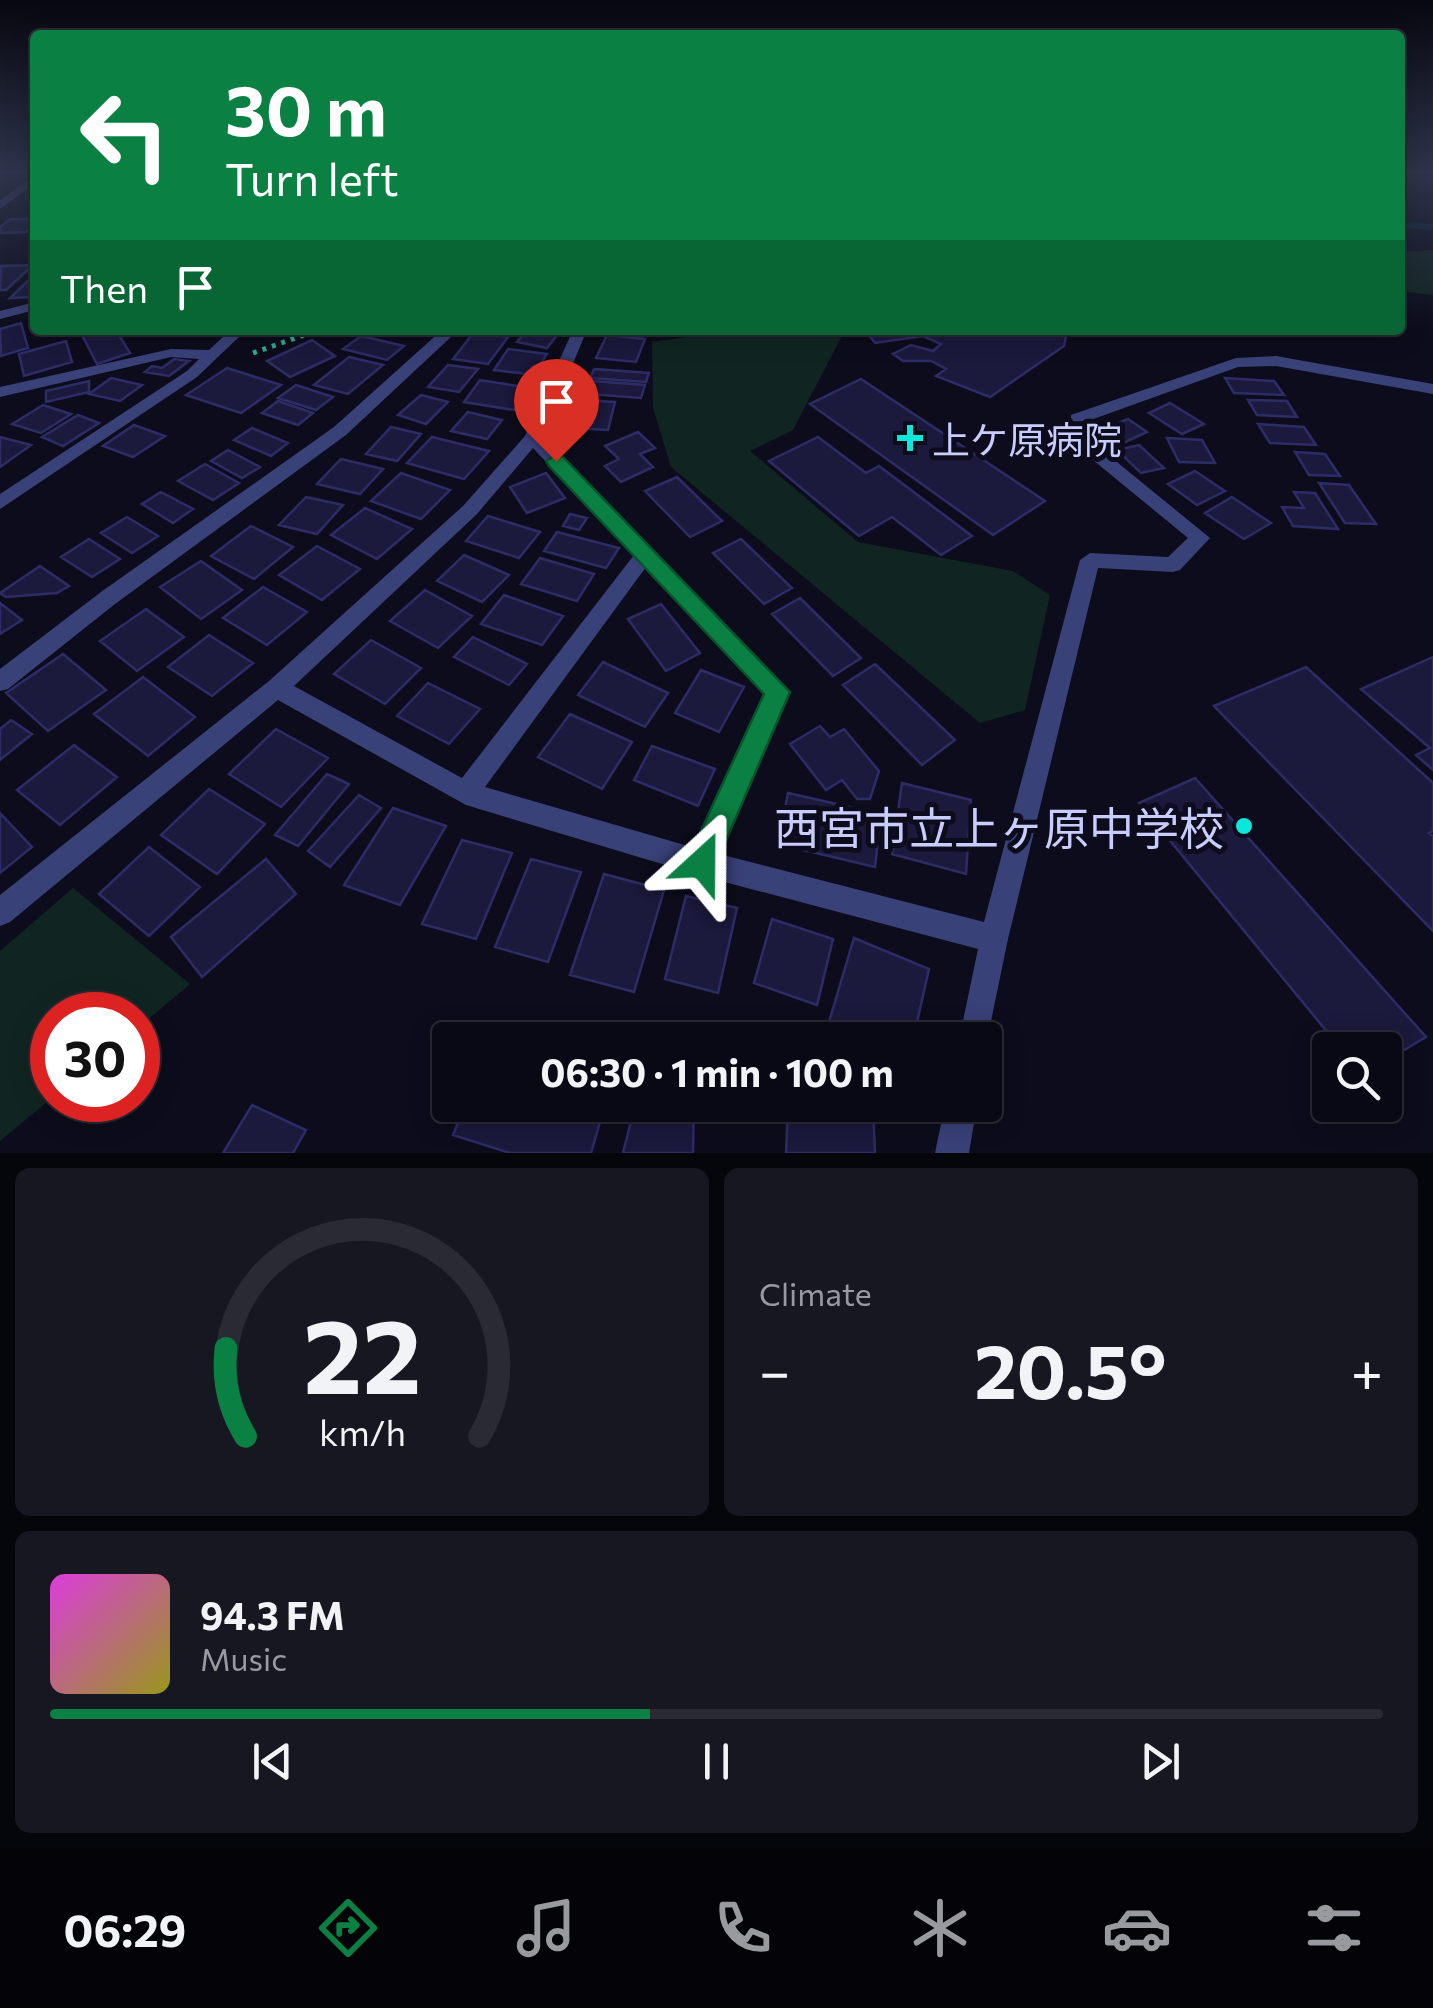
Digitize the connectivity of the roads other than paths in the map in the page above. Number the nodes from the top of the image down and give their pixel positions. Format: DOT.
graph roads {
  1 [pos="30,307"];
  2 [pos="0,316"];
  3 [pos="233,335"];
  4 [pos="445,335"];
  5 [pos="578,335"];
  6 [pos="208,355"];
  7 [pos="1433,388"];
  8 [pos="0,392"];
  9 [pos="533,438"];
  10 [pos="0,502"];
  11 [pos="645,554"];
  12 [pos="0,682"];
  13 [pos="277,688"];
  14 [pos="466,793"];
  15 [pos="702,863"];
  16 [pos="0,912"];
  17 [pos="994,939"];
  18 [pos="978,1022"];
  19 [pos="958,1122"];
  20 [pos="952,1153"];
  1 -- 2 [label="street"];
  3 -- 6 [label="street"];
  4 -- 12 [label="street"];
  5 -- 9 [label="street"];
  6 -- 8 [label="street"];
  6 -- 10 [label="street"];
  7 -- 17 [label="street"];
  9 -- 11 [label="street"];
  9 -- 13 [label="street"];
  11 -- 14 [label="street"];
  11 -- 15 [label="street"];
  13 -- 14 [label="street"];
  13 -- 16 [label="street"];
  14 -- 15 [label="street"];
  15 -- 17 [label="street"];
  17 -- 18 [label="street"];
  19 -- 20 [label="street"];
}
